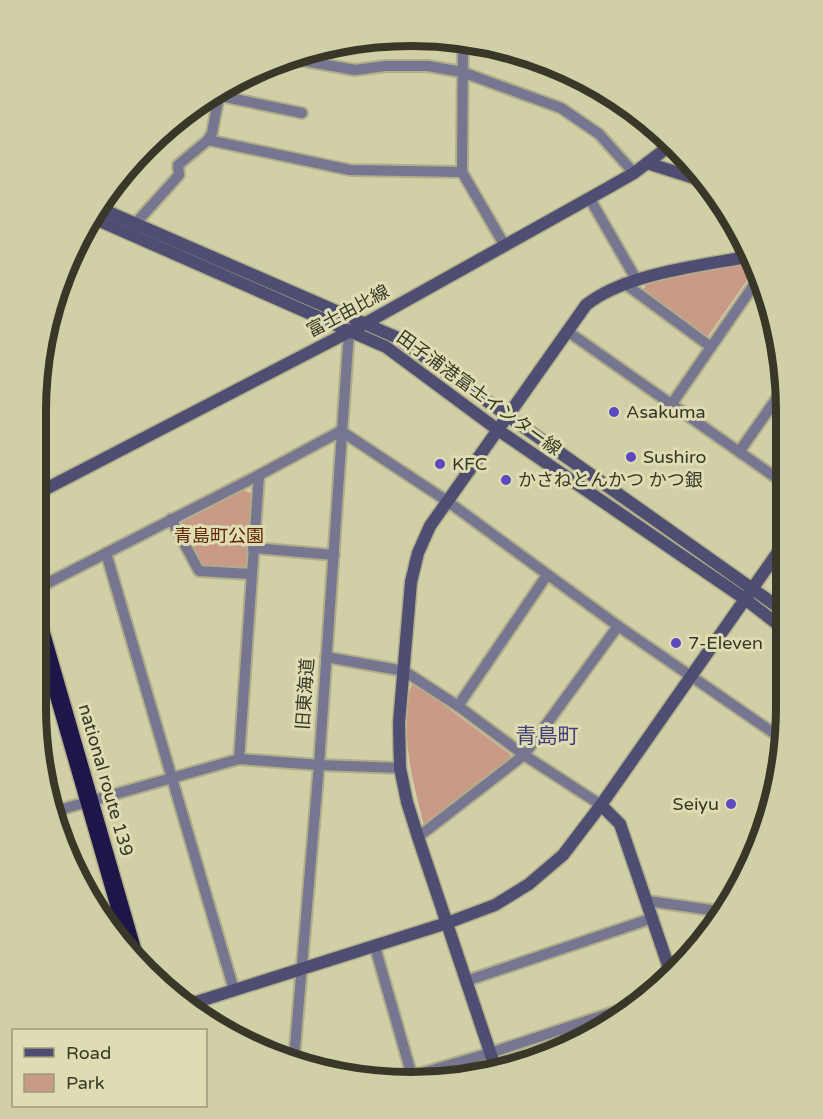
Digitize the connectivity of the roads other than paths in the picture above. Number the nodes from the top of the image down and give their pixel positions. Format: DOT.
graph roads {
  1 [pos="463,51"];
  2 [pos="308,62"];
  3 [pos="462,72"];
  4 [pos="225,97"];
  5 [pos="218,102"];
  6 [pos="302,113"];
  7 [pos="208,140"];
  8 [pos="665,149"];
  9 [pos="647,163"];
  10 [pos="462,172"];
  11 [pos="634,173"];
  12 [pos="691,177"];
  13 [pos="590,199"];
  14 [pos="107,211"];
  15 [pos="100,221"];
  16 [pos="135,224"];
  17 [pos="505,246"];
  18 [pos="743,258"];
  19 [pos="630,281"];
  20 [pos="754,285"];
  21 [pos="366,324"];
  22 [pos="567,331"];
  23 [pos="349,332"];
  24 [pos="711,347"];
  25 [pos="776,399"];
  26 [pos="671,405"];
  27 [pos="507,417"];
  28 [pos="341,430"];
  29 [pos="498,430"];
  30 [pos="739,452"];
  31 [pos="259,475"];
  32 [pos="776,478"];
  33 [pos="46,489"];
  34 [pos="447,501"];
  35 [pos="171,519"];
  36 [pos="253,548"];
  37 [pos="106,553"];
  38 [pos="333,555"];
  39 [pos="776,555"];
  40 [pos="251,574"];
  41 [pos="547,575"];
  42 [pos="46,584"];
  43 [pos="748,594"];
  44 [pos="776,608"];
  45 [pos="776,621"];
  46 [pos="618,626"];
  47 [pos="46,650"];
  48 [pos="326,657"];
  49 [pos="404,671"];
  50 [pos="692,676"];
  51 [pos="458,706"];
  52 [pos="776,734"];
  53 [pos="524,755"];
  54 [pos="239,759"];
  55 [pos="319,765"];
  56 [pos="400,768"];
  57 [pos="171,777"];
  58 [pos="90,800"];
  59 [pos="601,805"];
  60 [pos="61,809"];
  61 [pos="418,837"];
  62 [pos="648,901"];
  63 [pos="715,911"];
  64 [pos="653,918"];
  65 [pos="447,923"];
  66 [pos="129,938"];
  67 [pos="375,947"];
  68 [pos="669,967"];
  69 [pos="301,971"];
  70 [pos="466,981"];
  71 [pos="234,990"];
  72 [pos="196,1002"];
  73 [pos="611,1013"];
  74 [pos="294,1053"];
  75 [pos="490,1053"];
  76 [pos="493,1063"];
  77 [pos="411,1072"];
  78 [pos="426,1072"];
  1 -- 3 [label="street"];
  2 -- 3 [label="street"];
  3 -- 10 [label="street"];
  3 -- 11 [label="street"];
  4 -- 6 [label="street"];
  5 -- 7 [label="street"];
  7 -- 10 [label="street"];
  7 -- 16 [label="street"];
  8 -- 9 [label="main road, 富士由比線"];
  9 -- 11 [label="main road, 富士由比線"];
  9 -- 12 [label="main road"];
  10 -- 17 [label="street"];
  11 -- 13 [label="main road, 富士由比線"];
  13 -- 17 [label="main road, 富士由比線"];
  13 -- 19 [label="street"];
  14 -- 16 [label="main road, 田子浦港富士インター線"];
  15 -- 23 [label="main road, 田子浦港富士インター線"];
  16 -- 21 [label="main road, 田子浦港富士インター線"];
  17 -- 21 [label="main road, 富士由比線"];
  18 -- 19 [label="main road"];
  19 -- 22 [label="main road"];
  19 -- 24 [label="street"];
  20 -- 24 [label="street"];
  21 -- 23 [label="main road, 富士由比線"];
  21 -- 27 [label="main road, 田子浦港富士インター線"];
  22 -- 26 [label="street"];
  22 -- 27 [label="main road"];
  23 -- 28 [label="street, 旧東海道"];
  23 -- 29 [label="main road, 田子浦港富士インター線"];
  23 -- 33 [label="main road, 富士由比線"];
  24 -- 26 [label="street"];
  25 -- 30 [label="street"];
  26 -- 30 [label="street"];
  27 -- 29 [label="main road"];
  27 -- 43 [label="main road, 田子浦港富士インター線"];
  28 -- 31 [label="street"];
  28 -- 34 [label="street"];
  28 -- 38 [label="street, 旧東海道"];
  29 -- 34 [label="main road"];
  29 -- 43 [label="main road, 田子浦港富士インター線"];
  30 -- 32 [label="street"];
  31 -- 35 [label="street"];
  31 -- 36 [label="street"];
  34 -- 41 [label="street"];
  34 -- 49 [label="main road"];
  35 -- 37 [label="street"];
  35 -- 40 [label="street"];
  36 -- 38 [label="street"];
  36 -- 40 [label="street"];
  37 -- 42 [label="street"];
  37 -- 57 [label="street"];
  38 -- 48 [label="street, 旧東海道"];
  39 -- 43 [label="main road"];
  40 -- 54 [label="street"];
  41 -- 46 [label="street"];
  41 -- 51 [label="street"];
  43 -- 44 [label="main road, 田子浦港富士インター線"];
  43 -- 45 [label="main road, 田子浦港富士インター線"];
  43 -- 50 [label="main road"];
  46 -- 50 [label="street"];
  46 -- 53 [label="street"];
  47 -- 58 [label="highway, national route 139"];
  48 -- 49 [label="street"];
  48 -- 55 [label="street, 旧東海道"];
  49 -- 51 [label="street"];
  49 -- 56 [label="main road"];
  50 -- 52 [label="street"];
  50 -- 59 [label="main road"];
  51 -- 53 [label="street"];
  53 -- 59 [label="street"];
  53 -- 61 [label="street"];
  54 -- 55 [label="street"];
  54 -- 57 [label="street"];
  55 -- 56 [label="street"];
  55 -- 69 [label="street, 旧東海道"];
  56 -- 61 [label="main road"];
  57 -- 58 [label="street"];
  57 -- 71 [label="street"];
  58 -- 60 [label="street"];
  58 -- 66 [label="highway, national route 139"];
  59 -- 62 [label="main road"];
  59 -- 65 [label="main road"];
  61 -- 65 [label="main road"];
  62 -- 63 [label="street"];
  62 -- 64 [label="main road"];
  64 -- 68 [label="main road"];
  64 -- 70 [label="street"];
  65 -- 67 [label="main road"];
  65 -- 70 [label="main road"];
  67 -- 69 [label="main road"];
  67 -- 77 [label="street"];
  69 -- 71 [label="main road"];
  69 -- 74 [label="street, 旧東海道"];
  70 -- 75 [label="main road"];
  71 -- 72 [label="main road"];
  73 -- 75 [label="street"];
  75 -- 76 [label="main road"];
  75 -- 78 [label="street"];
}
